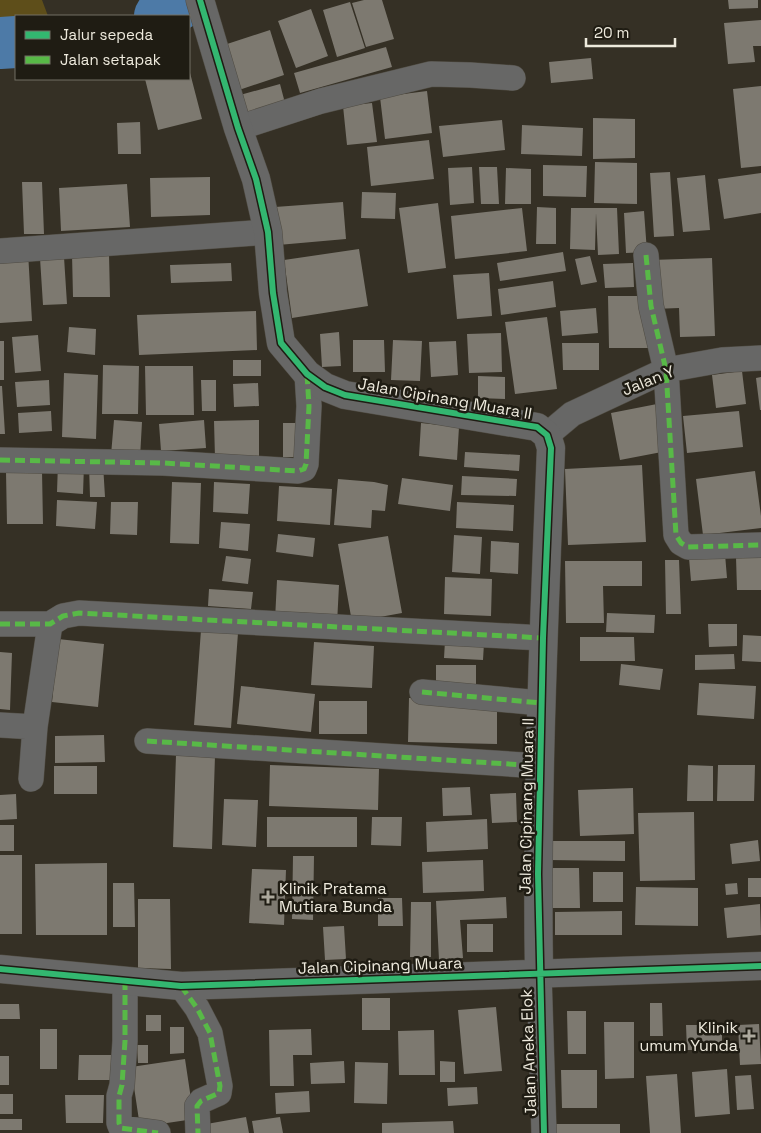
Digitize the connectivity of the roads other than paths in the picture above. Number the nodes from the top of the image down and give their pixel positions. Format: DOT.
graph roads {
  1 [pos="200,0"];
  2 [pos="513,78"];
  3 [pos="238,128"];
  4 [pos="268,232"];
  5 [pos="0,251"];
  6 [pos="646,255"];
  7 [pos="761,358"];
  8 [pos="666,370"];
  9 [pos="307,374"];
  10 [pos="547,435"];
  11 [pos="0,460"];
  12 [pos="761,545"];
  13 [pos="0,624"];
  14 [pos="50,624"];
  15 [pos="543,638"];
  16 [pos="422,692"];
  17 [pos="541,703"];
  18 [pos="0,725"];
  19 [pos="35,727"];
  20 [pos="147,741"];
  21 [pos="540,766"];
  22 [pos="30,780"];
  23 [pos="761,966"];
  24 [pos="0,969"];
  25 [pos="539,973"];
  26 [pos="125,980"];
  27 [pos="181,986"];
  28 [pos="158,1133"];
  29 [pos="198,1133"];
  30 [pos="544,1133"];
  1 -- 3 [label="street, Jalan Cipinang Muara II"];
  2 -- 3 [label="street"];
  3 -- 4 [label="street, Jalan Cipinang Muara II"];
  4 -- 5 [label="street"];
  4 -- 9 [label="street, Jalan Cipinang Muara II"];
  6 -- 8 [label="street"];
  7 -- 8 [label="street, Jalan Y"];
  8 -- 10 [label="street, Jalan Y"];
  8 -- 12 [label="street"];
  9 -- 10 [label="street, Jalan Cipinang Muara II"];
  9 -- 11 [label="street"];
  10 -- 15 [label="street, Jalan Cipinang Muara II"];
  13 -- 14 [label="street"];
  14 -- 15 [label="street"];
  14 -- 19 [label="street"];
  15 -- 17 [label="street, Jalan Cipinang Muara II"];
  16 -- 17 [label="street"];
  17 -- 21 [label="street, Jalan Cipinang Muara II"];
  18 -- 19 [label="street"];
  19 -- 22 [label="street"];
  20 -- 21 [label="street"];
  21 -- 25 [label="street, Jalan Cipinang Muara II"];
  23 -- 25 [label="street, Jalan Cipinang Muara"];
  24 -- 26 [label="street, Jalan Cipinang Muara"];
  25 -- 27 [label="street, Jalan Cipinang Muara"];
  25 -- 30 [label="street, Jalan Aneka Elok"];
  26 -- 27 [label="street, Jalan Cipinang Muara"];
  26 -- 28 [label="street"];
  27 -- 29 [label="street"];
}
